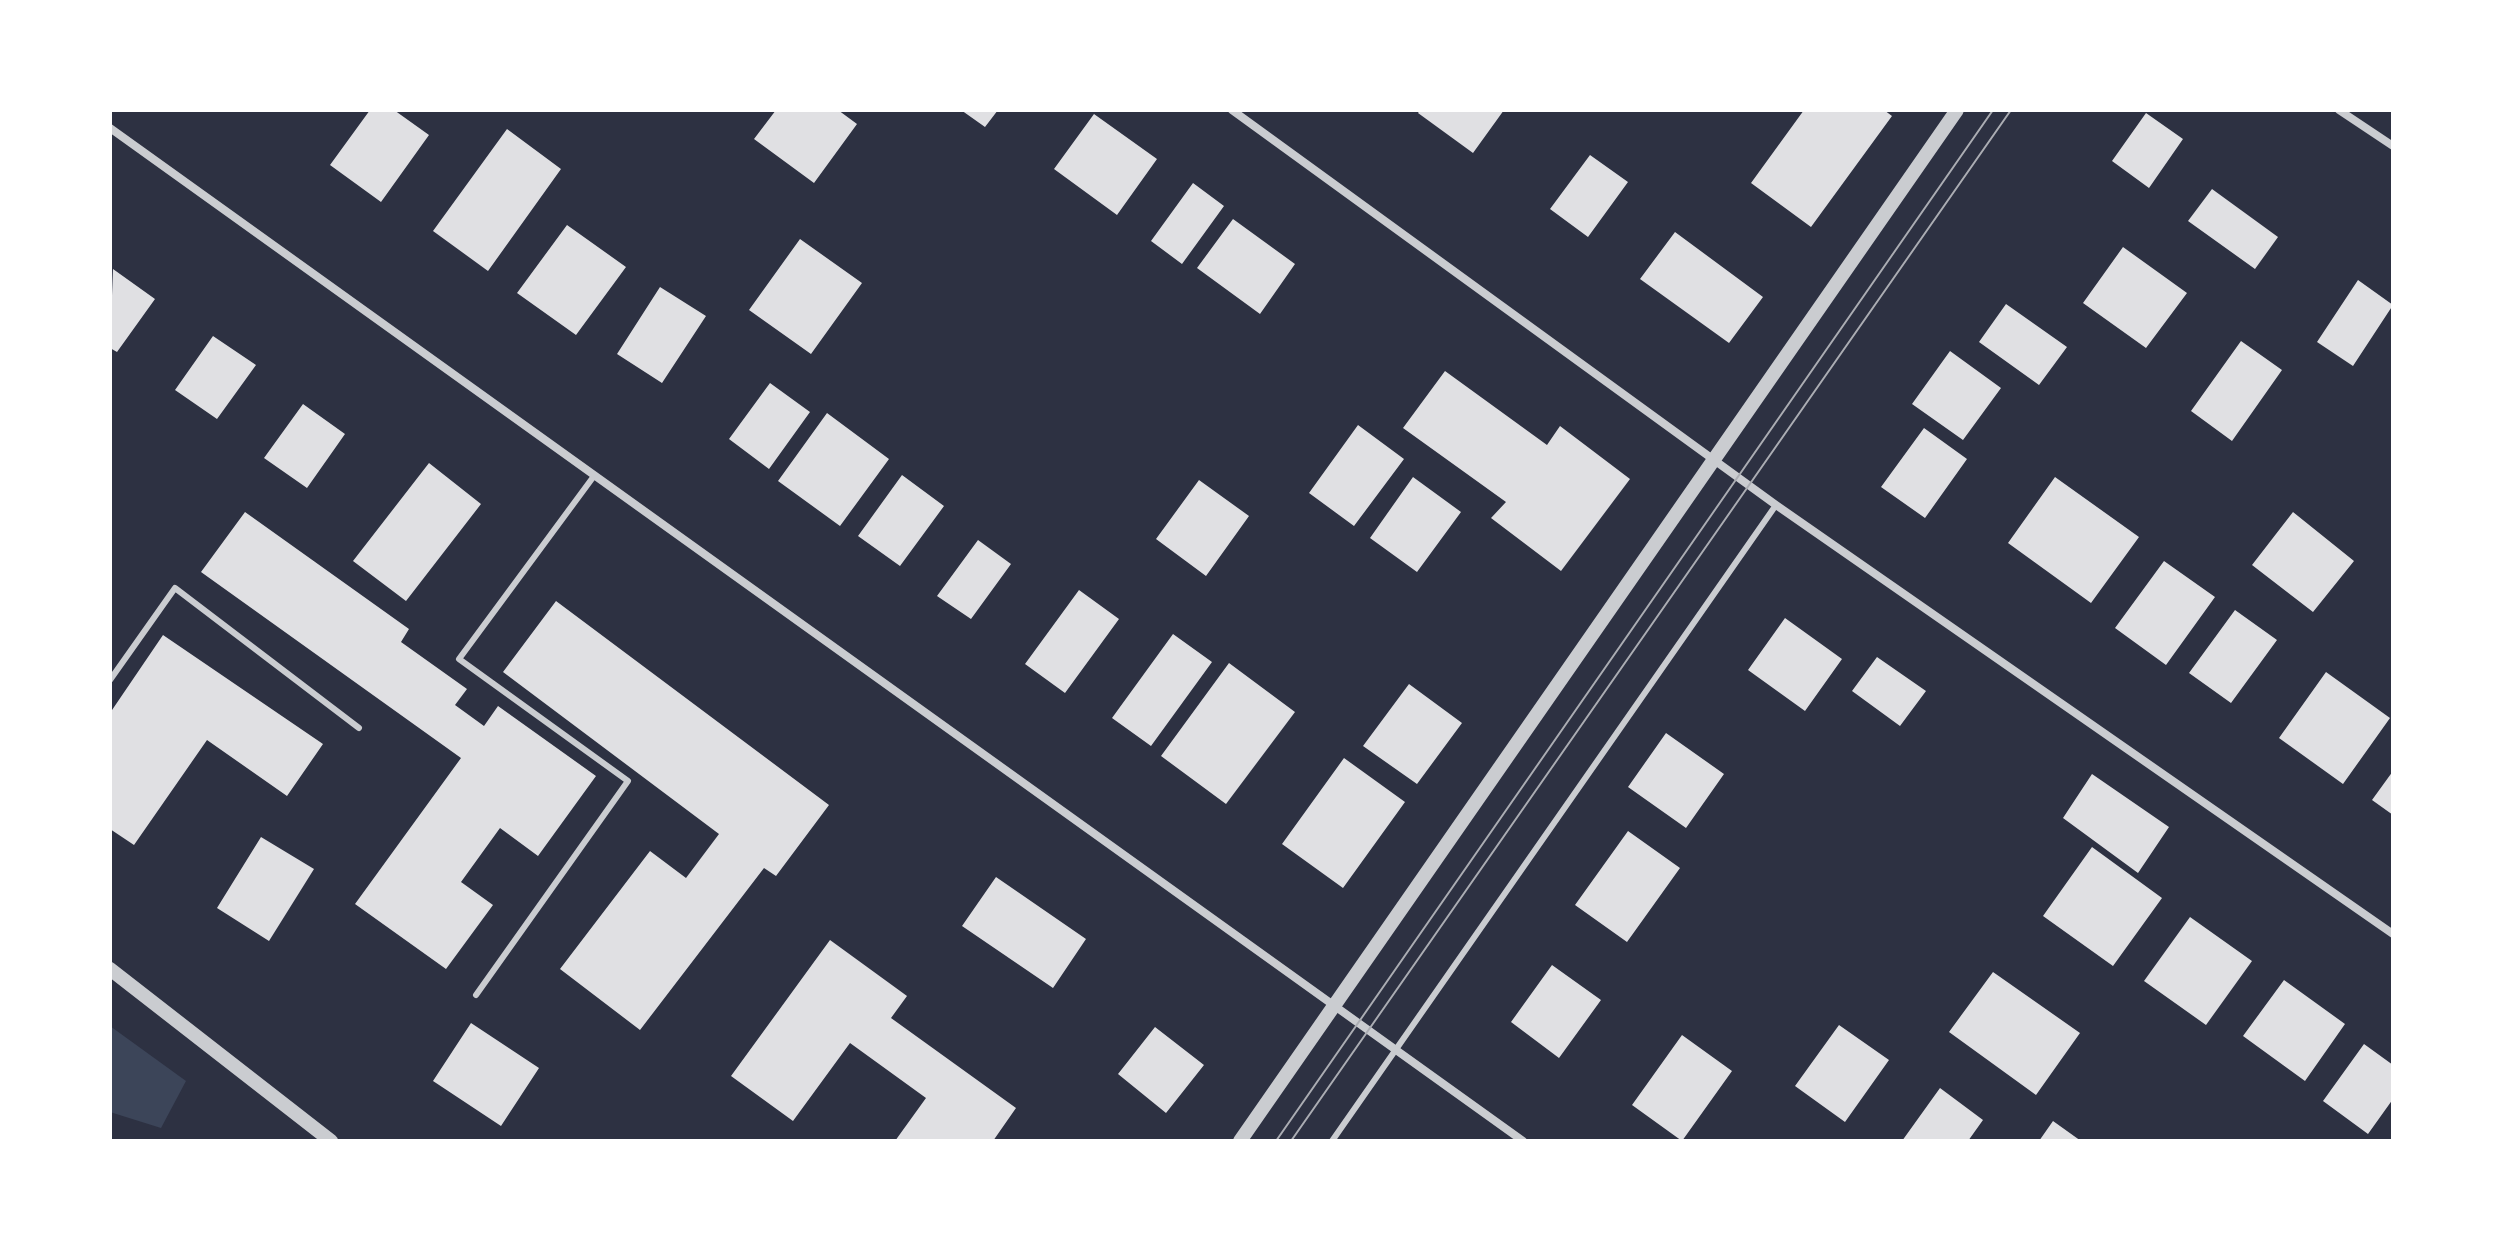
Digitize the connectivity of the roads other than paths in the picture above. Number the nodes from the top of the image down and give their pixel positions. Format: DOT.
graph roads {
  1 [pos="1232,110"];
  2 [pos="1957,110"];
  3 [pos="2339,110"];
  4 [pos="110,128"];
  5 [pos="2393,146"];
  6 [pos="1713,458"];
  7 [pos="594,476"];
  8 [pos="1776,505"];
  9 [pos="110,680"];
  10 [pos="359,728"];
  11 [pos="2393,934"];
  12 [pos="110,969"];
  13 [pos="476,995"];
  14 [pos="1336,1007"];
  15 [pos="1397,1050"];
  16 [pos="331,1141"];
  17 [pos="1240,1141"];
  18 [pos="1332,1141"];
  19 [pos="1523,1141"];
  1 -- 6 [label="street"];
  2 -- 6 [label="street"];
  3 -- 5 [label="street"];
  4 -- 7 [label="street"];
  6 -- 8 [label="street"];
  6 -- 14 [label="street"];
  7 -- 13 [label="lane"];
  7 -- 14 [label="street"];
  8 -- 11 [label="street"];
  8 -- 15 [label="lane"];
  9 -- 10 [label="lane"];
  12 -- 16 [label="street"];
  14 -- 15 [label="street"];
  14 -- 17 [label="street"];
  15 -- 18 [label="lane"];
  15 -- 19 [label="street"];
}
